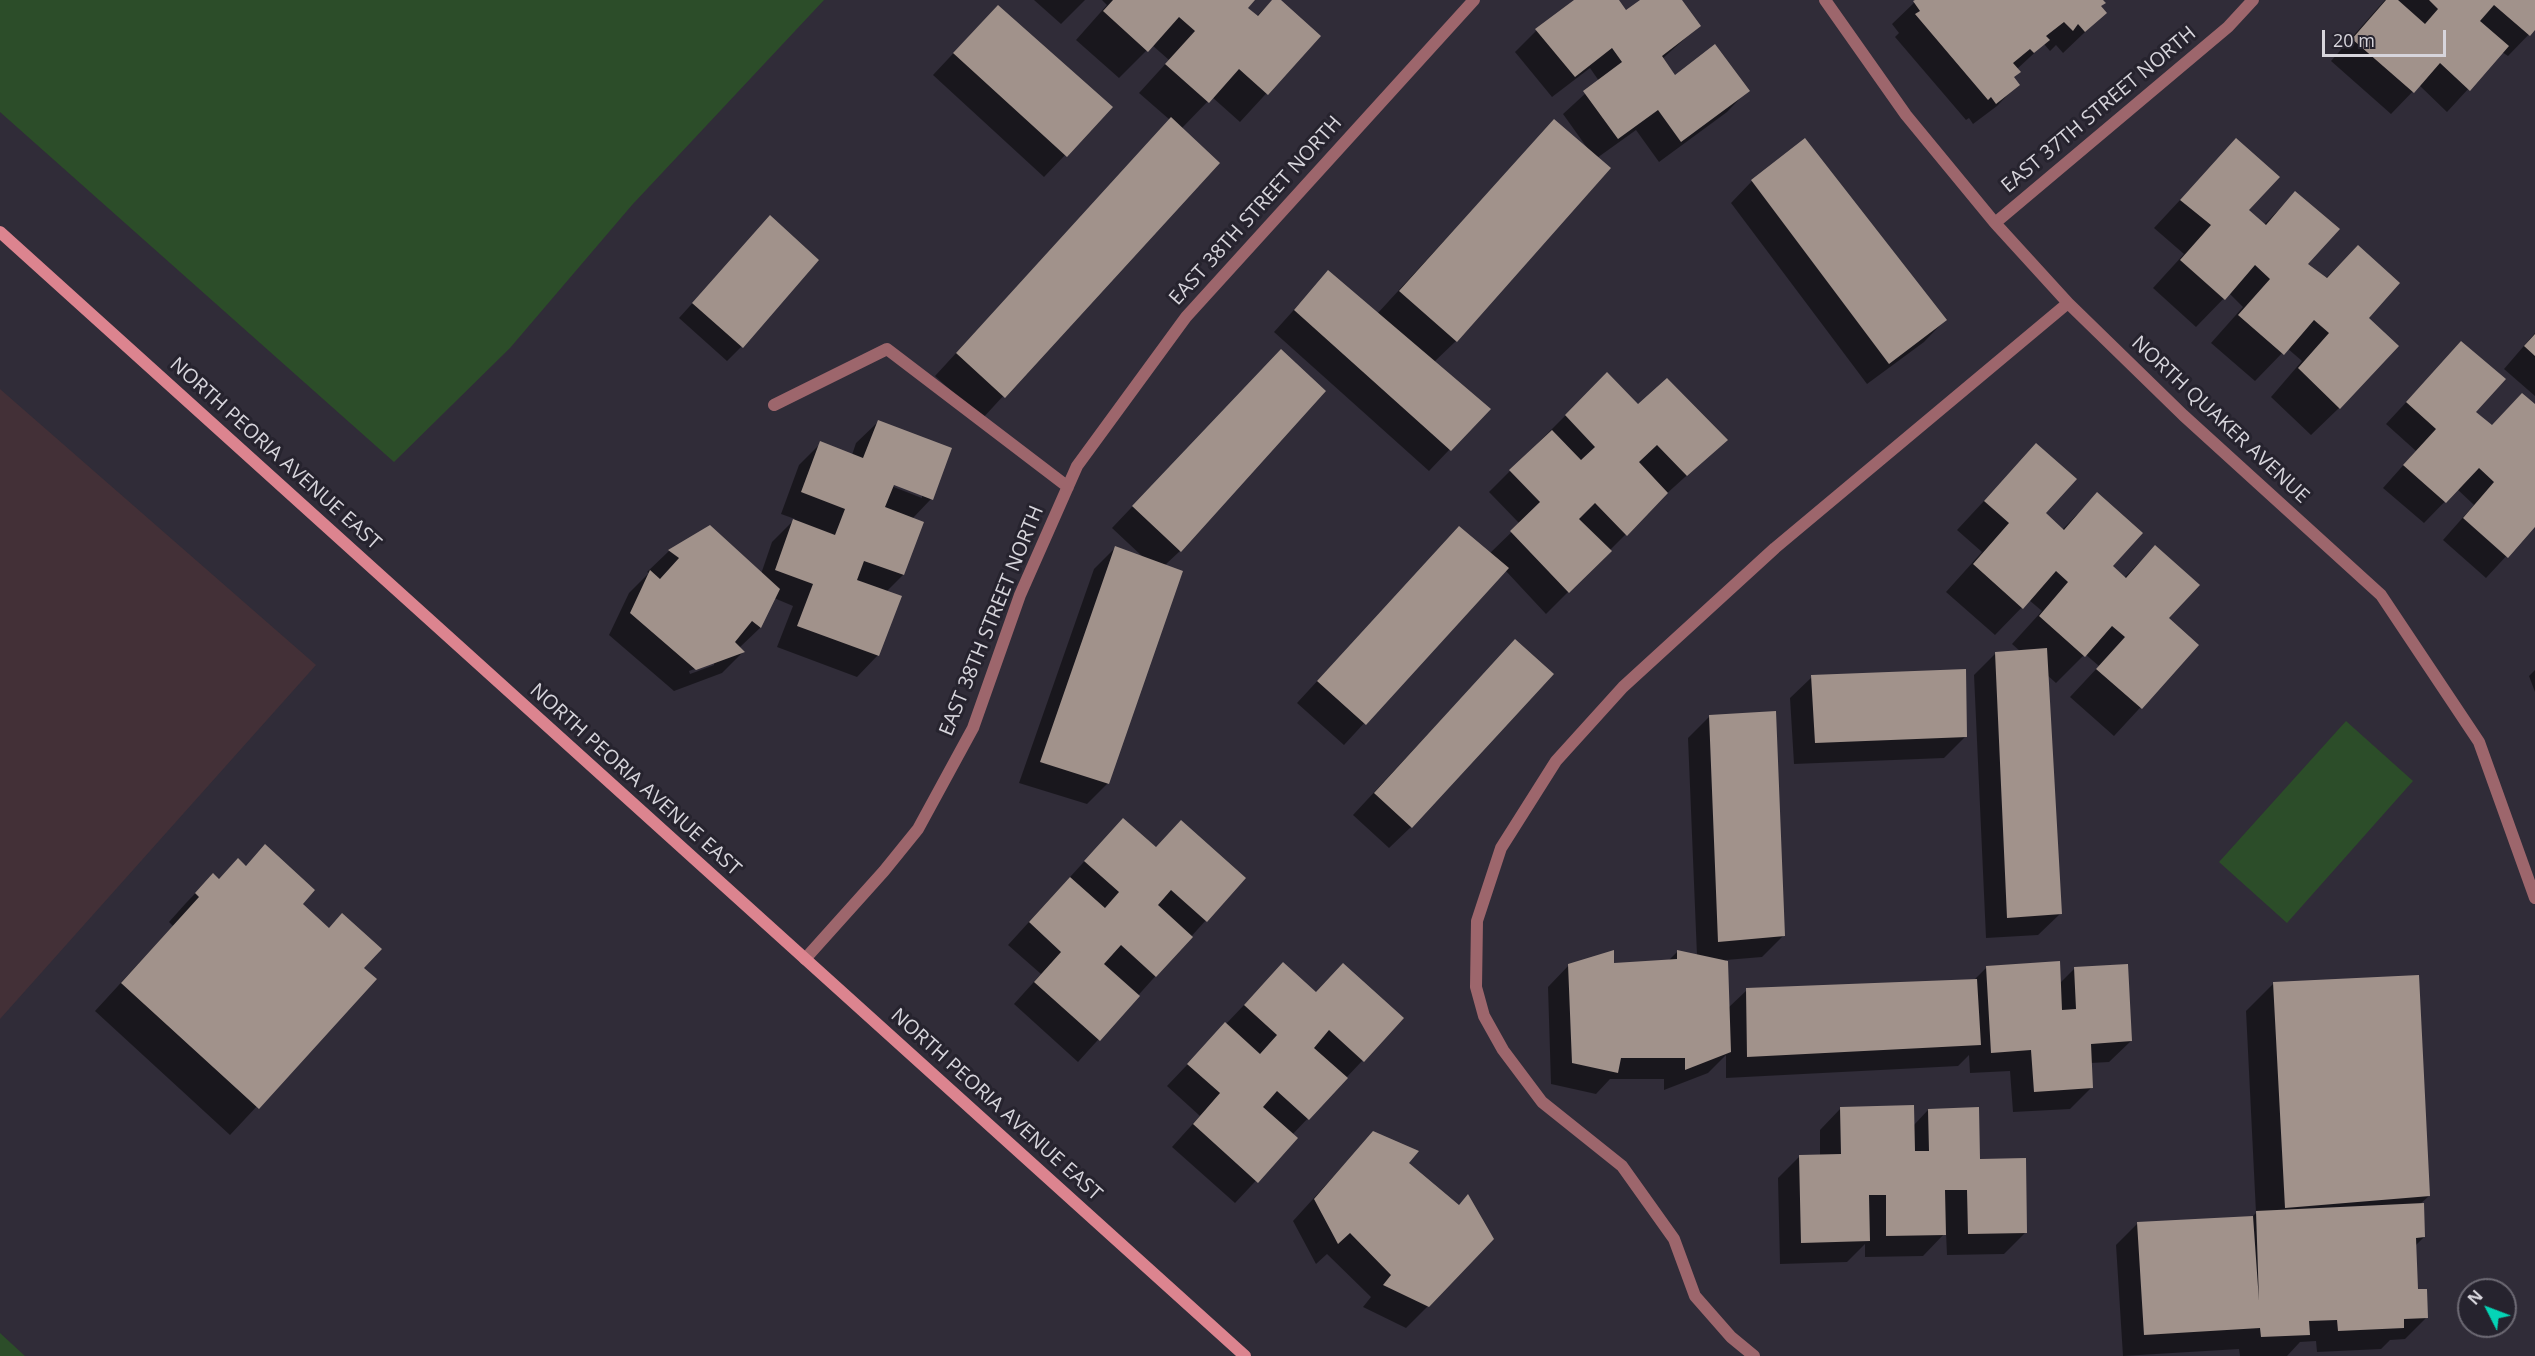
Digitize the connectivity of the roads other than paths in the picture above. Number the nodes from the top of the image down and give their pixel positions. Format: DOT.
graph roads {
  1 [pos="1474,0"];
  2 [pos="1826,0"];
  3 [pos="2253,0"];
  4 [pos="1995,223"];
  5 [pos="0,232"];
  6 [pos="2068,303"];
  7 [pos="774,405"];
  8 [pos="1068,487"];
  9 [pos="2535,898"];
  10 [pos="805,959"];
  11 [pos="1245,1356"];
  12 [pos="1754,1356"];
  1 -- 8 [label="street, EAST 38TH STREET NORTH"];
  2 -- 4 [label="street, NORTH QUAKER AVENUE"];
  3 -- 4 [label="street, EAST 37TH STREET NORTH"];
  4 -- 6 [label="street, NORTH QUAKER AVENUE"];
  5 -- 10 [label="main road, NORTH PEORIA AVENUE EAST"];
  6 -- 9 [label="street, NORTH QUAKER AVENUE"];
  6 -- 12 [label="street"];
  7 -- 8 [label="street"];
  8 -- 10 [label="street, EAST 38TH STREET NORTH"];
  10 -- 11 [label="main road, NORTH PEORIA AVENUE EAST"];
}
